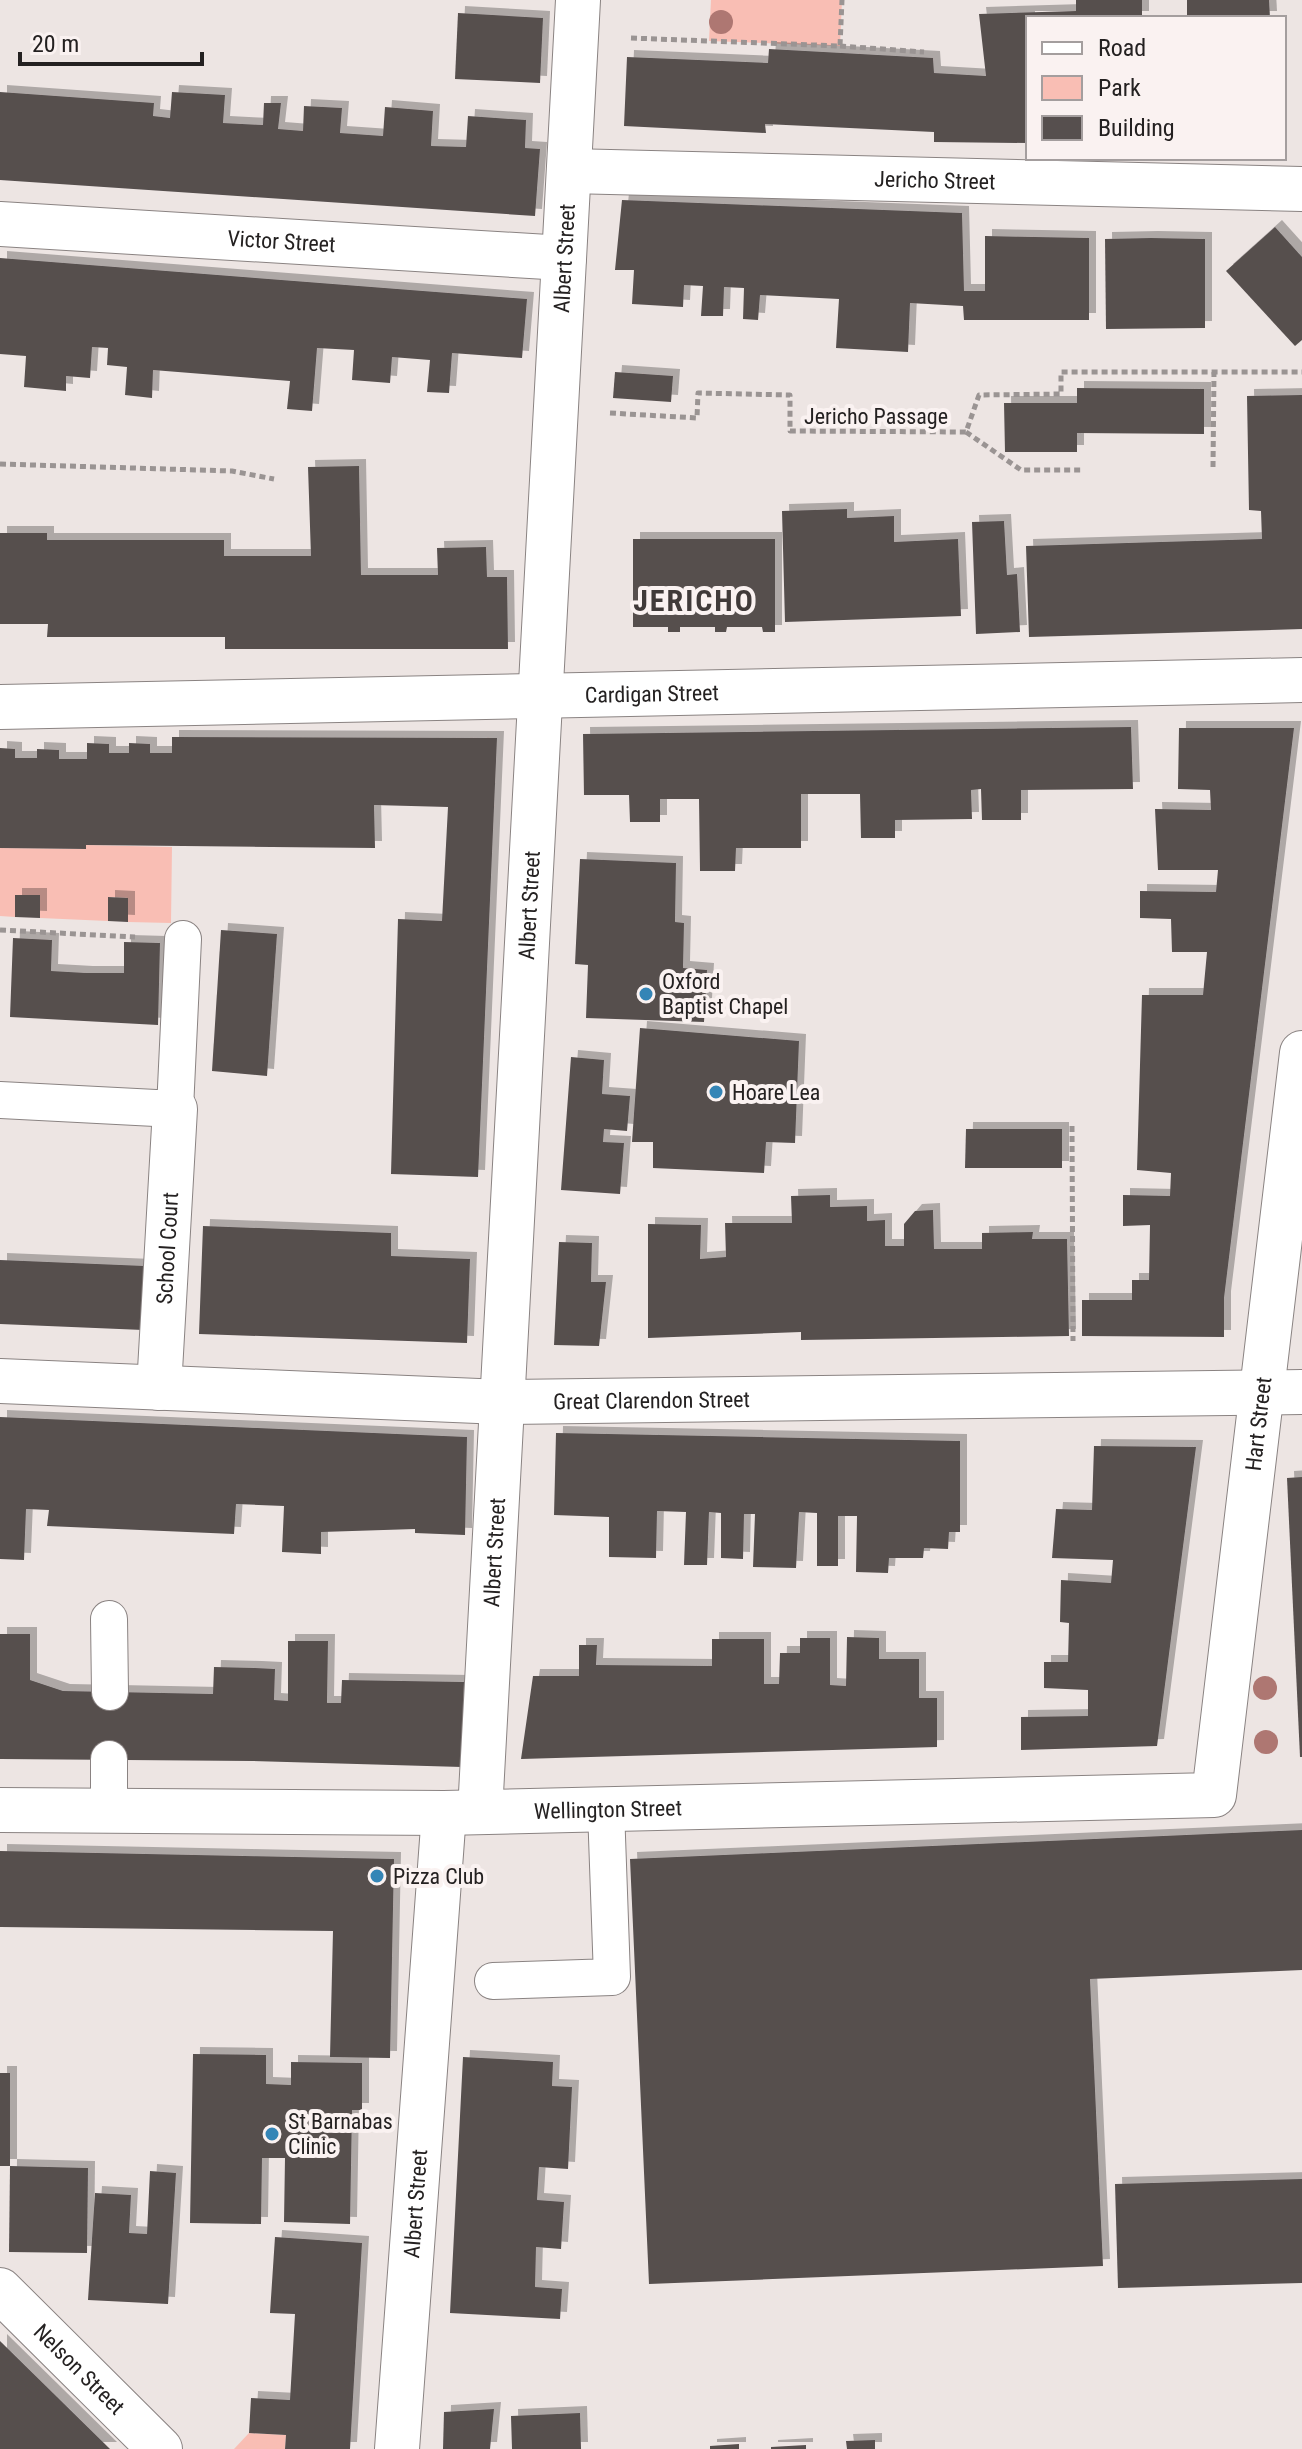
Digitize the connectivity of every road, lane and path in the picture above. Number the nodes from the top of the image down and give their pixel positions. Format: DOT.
graph roads {
  1 [pos="842,0"];
  2 [pos="577,18"];
  3 [pos="840,46"];
  4 [pos="924,52"];
  5 [pos="569,171"];
  6 [pos="1302,189"];
  7 [pos="0,224"];
  8 [pos="564,258"];
  9 [pos="1214,372"];
  10 [pos="1302,372"];
  11 [pos="557,409"];
  12 [pos="966,432"];
  13 [pos="0,464"];
  14 [pos="1213,467"];
  15 [pos="1081,470"];
  16 [pos="274,479"];
  17 [pos="1302,680"];
  18 [pos="541,697"];
  19 [pos="0,707"];
  20 [pos="0,930"];
  21 [pos="183,939"];
  22 [pos="1302,1053"];
  23 [pos="0,1100"];
  24 [pos="175,1109"];
  25 [pos="1072,1126"];
  26 [pos="0,1381"];
  27 [pos="159,1388"];
  28 [pos="1282,1393"];
  29 [pos="1073,1395"];
  30 [pos="502,1402"];
  31 [pos="109,1619"];
  32 [pos="110,1692"];
  33 [pos="109,1759"];
  34 [pos="1214,1795"];
  35 [pos="606,1809"];
  36 [pos="0,1810"];
  37 [pos="109,1811"];
  38 [pos="462,1812"];
  39 [pos="493,1981"];
  40 [pos="0,2290"];
  41 [pos="160,2449"];
  42 [pos="397,2449"];
  1 -- 3 [label="path"];
  2 -- 3 [label="path"];
  2 -- 5 [label="street, Albert Street"];
  3 -- 4 [label="path"];
  5 -- 6 [label="street, Jericho Street"];
  5 -- 8 [label="street, Albert Street"];
  7 -- 8 [label="street, Victor Street"];
  8 -- 11 [label="street, Albert Street"];
  9 -- 10 [label="path, Jericho Passage"];
  9 -- 12 [label="path, Jericho Passage"];
  9 -- 14 [label="path"];
  11 -- 12 [label="path, Jericho Passage"];
  11 -- 18 [label="street, Albert Street"];
  12 -- 15 [label="path"];
  13 -- 16 [label="path"];
  17 -- 18 [label="street, Cardigan Street"];
  18 -- 19 [label="street, Cardigan Street"];
  18 -- 30 [label="street, Albert Street"];
  20 -- 21 [label="path"];
  21 -- 24 [label="lane"];
  22 -- 28 [label="street, Hart Street"];
  23 -- 24 [label="lane"];
  24 -- 27 [label="street, School Court"];
  25 -- 29 [label="path"];
  26 -- 27 [label="street, Great Clarendon Street"];
  27 -- 30 [label="street, Great Clarendon Street"];
  28 -- 29 [label="street, Great Clarendon Street"];
  28 -- 34 [label="street, Hart Street"];
  29 -- 30 [label="street, Great Clarendon Street"];
  30 -- 38 [label="street, Albert Street"];
  31 -- 32 [label="lane"];
  33 -- 37 [label="lane"];
  34 -- 35 [label="street, Wellington Street"];
  35 -- 38 [label="street, Wellington Street"];
  35 -- 39 [label="lane"];
  36 -- 37 [label="street, Wellington Street"];
  37 -- 38 [label="street, Wellington Street"];
  38 -- 42 [label="street, Albert Street"];
  40 -- 41 [label="street, Nelson Street"];
}
